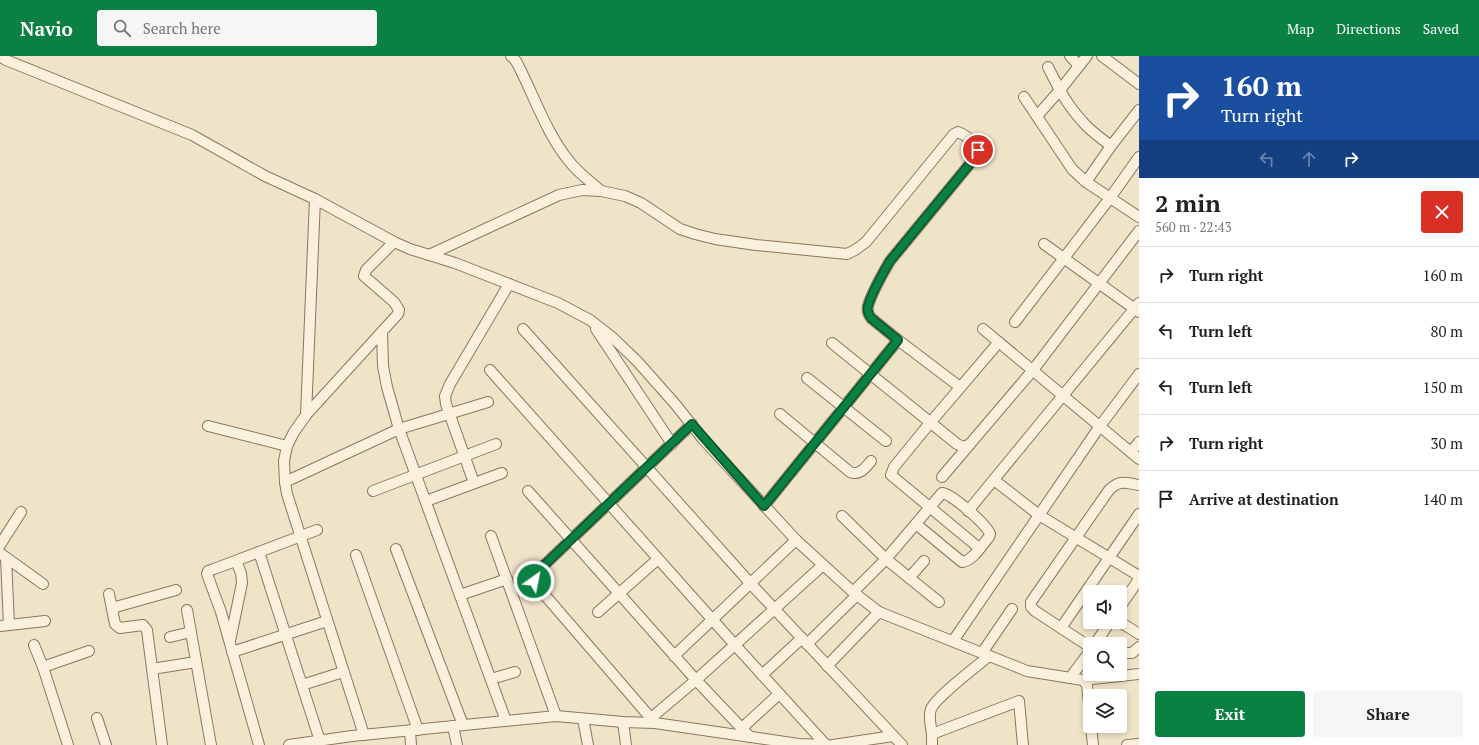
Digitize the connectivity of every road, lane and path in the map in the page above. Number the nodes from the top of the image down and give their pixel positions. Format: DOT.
graph roads {
  1 [pos="0,56"];
  2 [pos="511,56"];
  3 [pos="1070,56"];
  4 [pos="1087,56"];
  5 [pos="1102,56"];
  6 [pos="1079,66"];
  7 [pos="1048,68"];
  8 [pos="1139,84"];
  9 [pos="1060,90"];
  10 [pos="1024,96"];
  11 [pos="1139,110"];
  12 [pos="1036,116"];
  13 [pos="1111,146"];
  14 [pos="1139,157"];
  15 [pos="1086,182"];
  16 [pos="601,190"];
  17 [pos="1110,198"];
  18 [pos="315,199"];
  19 [pos="1139,217"];
  20 [pos="1139,231"];
  21 [pos="394,242"];
  22 [pos="1044,244"];
  23 [pos="429,255"];
  24 [pos="1064,258"];
  25 [pos="510,284"];
  26 [pos="1099,284"];
  27 [pos="1138,308"];
  28 [pos="590,320"];
  29 [pos="1015,322"];
  30 [pos="523,329"];
  31 [pos="983,329"];
  32 [pos="382,332"];
  33 [pos="898,340"];
  34 [pos="999,342"];
  35 [pos="832,343"];
  36 [pos="490,370"];
  37 [pos="1033,370"];
  38 [pos="870,374"];
  39 [pos="1139,374"];
  40 [pos="807,378"];
  41 [pos="960,387"];
  42 [pos="1064,395"];
  43 [pos="488,402"];
  44 [pos="844,407"];
  45 [pos="449,413"];
  46 [pos="780,414"];
  47 [pos="306,415"];
  48 [pos="930,422"];
  49 [pos="692,424"];
  50 [pos="208,426"];
  51 [pos="1100,426"];
  52 [pos="399,429"];
  53 [pos="886,441"];
  54 [pos="1139,442"];
  55 [pos="815,443"];
  56 [pos="496,444"];
  57 [pos="672,444"];
  58 [pos="970,444"];
  59 [pos="287,446"];
  60 [pos="464,455"];
  61 [pos="1135,456"];
  62 [pos="871,461"];
  63 [pos="647,468"];
  64 [pos="502,472"];
  65 [pos="416,473"];
  66 [pos="942,477"];
  67 [pos="994,480"];
  68 [pos="285,482"];
  69 [pos="474,483"];
  70 [pos="1139,485"];
  71 [pos="373,491"];
  72 [pos="528,491"];
  73 [pos="426,501"];
  74 [pos="609,503"];
  75 [pos="764,506"];
  76 [pos="930,507"];
  77 [pos="968,511"];
  78 [pos="21,512"];
  79 [pos="1139,514"];
  80 [pos="1039,515"];
  81 [pos="842,516"];
  82 [pos="916,524"];
  83 [pos="317,530"];
  84 [pos="491,536"];
  85 [pos="300,537"];
  86 [pos="1076,538"];
  87 [pos="570,540"];
  88 [pos="796,540"];
  89 [pos="0,545"];
  90 [pos="979,548"];
  91 [pos="396,549"];
  92 [pos="259,552"];
  93 [pos="356,555"];
  94 [pos="3,556"];
  95 [pos="1109,558"];
  96 [pos="658,559"];
  97 [pos="886,559"];
  98 [pos="236,561"];
  99 [pos="924,561"];
  100 [pos="823,565"];
  101 [pos="1139,576"];
  102 [pos="909,578"];
  103 [pos="507,579"];
  104 [pos="1139,579"];
  105 [pos="43,584"];
  106 [pos="751,584"];
  107 [pos="176,590"];
  108 [pos="855,593"];
  109 [pos="110,594"];
  110 [pos="619,594"];
  111 [pos="460,595"];
  112 [pos="1127,597"];
  113 [pos="938,602"];
  114 [pos="112,608"];
  115 [pos="774,608"];
  116 [pos="186,610"];
  117 [pos="1012,610"];
  118 [pos="598,612"];
  119 [pos="879,612"];
  120 [pos="713,620"];
  121 [pos="45,621"];
  122 [pos="327,621"];
  123 [pos="4,625"];
  124 [pos="1127,626"];
  125 [pos="1061,628"];
  126 [pos="190,632"];
  127 [pos="286,634"];
  128 [pos="1139,634"];
  129 [pos="170,637"];
  130 [pos="804,641"];
  131 [pos="953,641"];
  132 [pos="1083,642"];
  133 [pos="34,645"];
  134 [pos="735,645"];
  135 [pos="231,647"];
  136 [pos="1139,647"];
  137 [pos="89,651"];
  138 [pos="1127,653"];
  139 [pos="985,654"];
  140 [pos="674,656"];
  141 [pos="1083,660"];
  142 [pos="196,662"];
  143 [pos="827,666"];
  144 [pos="43,667"];
  145 [pos="152,669"];
  146 [pos="343,672"];
  147 [pos="515,672"];
  148 [pos="1139,674"];
  149 [pos="762,675"];
  150 [pos="1127,675"];
  151 [pos="1070,678"];
  152 [pos="491,679"];
  153 [pos="696,680"];
  154 [pos="1083,680"];
  155 [pos="302,685"];
  156 [pos="779,694"];
  157 [pos="556,716"];
  158 [pos="97,718"];
  159 [pos="583,719"];
  160 [pos="506,721"];
  161 [pos="653,721"];
  162 [pos="622,722"];
  163 [pos="458,726"];
  164 [pos="742,728"];
  165 [pos="414,730"];
  166 [pos="1092,733"];
  167 [pos="932,734"];
  168 [pos="364,735"];
  169 [pos="893,736"];
  170 [pos="750,737"];
  171 [pos="320,741"];
  172 [pos="353,741"];
  173 [pos="1139,744"];
  174 [pos="68,745"];
  175 [pos="106,745"];
  176 [pos="162,745"];
  177 [pos="211,745"];
  178 [pos="259,745"];
  179 [pos="289,745"];
  180 [pos="411,745"];
  181 [pos="457,745"];
  182 [pos="588,745"];
  183 [pos="626,745"];
  184 [pos="827,745"];
  185 [pos="833,745"];
  186 [pos="902,745"];
  187 [pos="932,745"];
  188 [pos="1023,745"];
  189 [pos="1093,745"];
  190 [pos="1127,745"];
  1 -- 18 [label="street"];
  2 -- 16 [label="street"];
  3 -- 6 [label="street"];
  4 -- 6 [label="street"];
  5 -- 8 [label="street"];
  6 -- 9 [label="street"];
  7 -- 9 [label="street"];
  9 -- 12 [label="street"];
  9 -- 13 [label="street"];
  10 -- 12 [label="street"];
  11 -- 13 [label="street"];
  12 -- 15 [label="street"];
  13 -- 15 [label="street"];
  14 -- 17 [label="street"];
  15 -- 17 [label="street"];
  16 -- 23 [label="street"];
  16 -- 33 [label="street"];
  17 -- 19 [label="street"];
  17 -- 24 [label="street"];
  18 -- 21 [label="street"];
  18 -- 47 [label="street"];
  20 -- 26 [label="street"];
  21 -- 23 [label="street"];
  21 -- 32 [label="street"];
  22 -- 24 [label="street"];
  23 -- 25 [label="street"];
  24 -- 26 [label="street"];
  24 -- 29 [label="street"];
  25 -- 28 [label="street"];
  25 -- 45 [label="street"];
  26 -- 27 [label="street"];
  26 -- 37 [label="street"];
  27 -- 42 [label="street"];
  28 -- 49 [label="street"];
  28 -- 57 [label="street"];
  30 -- 63 [label="street"];
  31 -- 34 [label="street"];
  32 -- 47 [label="street"];
  32 -- 52 [label="street"];
  33 -- 38 [label="street"];
  33 -- 41 [label="street"];
  34 -- 37 [label="street"];
  34 -- 41 [label="street"];
  35 -- 38 [label="street"];
  36 -- 74 [label="street"];
  37 -- 42 [label="street"];
  37 -- 58 [label="street"];
  38 -- 44 [label="street"];
  38 -- 48 [label="street"];
  39 -- 51 [label="street"];
  40 -- 44 [label="street"];
  41 -- 48 [label="street"];
  42 -- 51 [label="street"];
  42 -- 67 [label="street"];
  43 -- 45 [label="street"];
  44 -- 53 [label="street"];
  44 -- 55 [label="street"];
  45 -- 52 [label="street"];
  45 -- 60 [label="street"];
  46 -- 55 [label="street"];
  47 -- 59 [label="street"];
  48 -- 58 [label="street"];
  48 -- 76 [label="street"];
  49 -- 57 [label="street"];
  49 -- 75 [label="street"];
  50 -- 59 [label="street"];
  51 -- 61 [label="street"];
  51 -- 80 [label="street"];
  52 -- 65 [label="street"];
  52 -- 68 [label="street"];
  54 -- 61 [label="street"];
  55 -- 62 [label="street"];
  55 -- 75 [label="street"];
  56 -- 60 [label="street"];
  57 -- 63 [label="street"];
  58 -- 66 [label="street"];
  59 -- 68 [label="street"];
  60 -- 65 [label="street"];
  60 -- 69 [label="street"];
  63 -- 74 [label="street"];
  63 -- 106 [label="street"];
  64 -- 69 [label="street"];
  65 -- 71 [label="street"];
  65 -- 73 [label="street"];
  67 -- 77 [label="street"];
  67 -- 80 [label="street"];
  68 -- 85 [label="street"];
  69 -- 73 [label="street"];
  70 -- 86 [label="street"];
  72 -- 87 [label="street"];
  73 -- 111 [label="street"];
  74 -- 87 [label="street"];
  74 -- 96 [label="street"];
  75 -- 88 [label="street"];
  76 -- 77 [label="street"];
  76 -- 82 [label="street"];
  76 -- 90 [label="street"];
  77 -- 90 [label="street"];
  78 -- 89 [label="street"];
  79 -- 95 [label="street"];
  80 -- 86 [label="street"];
  80 -- 131 [label="street"];
  81 -- 97 [label="street"];
  82 -- 90 [label="street"];
  82 -- 97 [label="street"];
  83 -- 85 [label="street"];
  84 -- 103 [label="street"];
  85 -- 92 [label="street"];
  85 -- 122 [label="street"];
  86 -- 95 [label="street"];
  86 -- 125 [label="street"];
  87 -- 110 [label="street"];
  87 -- 161 [label="street"];
  88 -- 100 [label="street"];
  88 -- 106 [label="street"];
  91 -- 163 [label="street"];
  92 -- 98 [label="street"];
  92 -- 127 [label="street"];
  93 -- 165 [label="street"];
  94 -- 105 [label="street"];
  94 -- 123 [label="street"];
  95 -- 101 [label="street"];
  95 -- 125 [label="street"];
  96 -- 110 [label="street"];
  96 -- 120 [label="street"];
  97 -- 102 [label="street"];
  97 -- 108 [label="street"];
  98 -- 135 [label="street"];
  98 -- 135 [label="street"];
  99 -- 102 [label="street"];
  100 -- 108 [label="street"];
  100 -- 115 [label="street"];
  102 -- 113 [label="street"];
  103 -- 111 [label="street"];
  103 -- 157 [label="street"];
  104 -- 112 [label="street"];
  106 -- 115 [label="street"];
  106 -- 120 [label="street"];
  107 -- 114 [label="street"];
  108 -- 119 [label="street"];
  108 -- 130 [label="street"];
  109 -- 114 [label="street"];
  110 -- 118 [label="street"];
  110 -- 140 [label="street"];
  111 -- 152 [label="street"];
  114 -- 145 [label="street"];
  115 -- 130 [label="street"];
  115 -- 134 [label="street"];
  116 -- 126 [label="street"];
  117 -- 139 [label="street"];
  119 -- 131 [label="street"];
  119 -- 143 [label="street"];
  120 -- 134 [label="street"];
  120 -- 140 [label="street"];
  121 -- 123 [label="street"];
  122 -- 127 [label="street"];
  122 -- 146 [label="street"];
  124 -- 128 [label="street"];
  125 -- 132 [label="street"];
  126 -- 129 [label="street"];
  126 -- 142 [label="street"];
  127 -- 135 [label="street"];
  127 -- 155 [label="street"];
  130 -- 143 [label="street"];
  130 -- 149 [label="street"];
  131 -- 139 [label="street"];
  133 -- 144 [label="street"];
  134 -- 149 [label="street"];
  134 -- 153 [label="street"];
  135 -- 178 [label="street"];
  136 -- 138 [label="street"];
  137 -- 144 [label="street"];
  139 -- 151 [label="street"];
  139 -- 167 [label="street"];
  140 -- 153 [label="street"];
  141 -- 151 [label="street"];
  142 -- 145 [label="street"];
  142 -- 177 [label="street"];
  143 -- 169 [label="street"];
  144 -- 174 [label="street"];
  145 -- 176 [label="street"];
  146 -- 155 [label="street"];
  146 -- 168 [label="street"];
  147 -- 152 [label="street"];
  148 -- 150 [label="street"];
  149 -- 156 [label="street"];
  151 -- 154 [label="street"];
  152 -- 160 [label="street"];
  153 -- 161 [label="street"];
  153 -- 164 [label="street"];
  155 -- 171 [label="street"];
  156 -- 164 [label="street"];
  156 -- 184 [label="street"];
  157 -- 159 [label="street"];
  157 -- 160 [label="street"];
  158 -- 175 [label="street"];
  159 -- 162 [label="street"];
  159 -- 182 [label="street"];
  160 -- 163 [label="street"];
  161 -- 162 [label="street"];
  161 -- 170 [label="street"];
  162 -- 183 [label="street"];
  163 -- 165 [label="street"];
  163 -- 181 [label="street"];
  164 -- 170 [label="street"];
  165 -- 168 [label="street"];
  165 -- 180 [label="street"];
  166 -- 189 [label="street"];
  167 -- 187 [label="street"];
  167 -- 188 [label="street"];
  168 -- 172 [label="street"];
  169 -- 185 [label="street"];
  169 -- 186 [label="street"];
  170 -- 184 [label="street"];
  171 -- 172 [label="street"];
  171 -- 179 [label="street"];
  173 -- 190 [label="street"];
}
